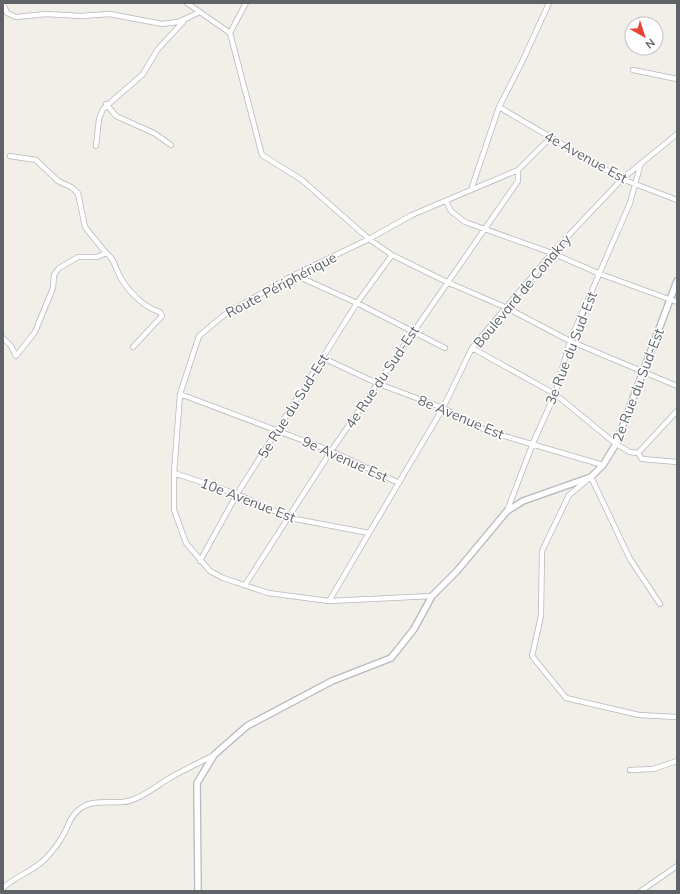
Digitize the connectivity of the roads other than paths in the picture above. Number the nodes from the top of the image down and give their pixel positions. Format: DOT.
graph roads {
  1 [pos="188,3"];
  2 [pos="246,3"];
  3 [pos="549,3"];
  4 [pos="3,4"];
  5 [pos="200,12"];
  6 [pos="190,18"];
  7 [pos="230,33"];
  8 [pos="633,70"];
  9 [pos="677,79"];
  10 [pos="106,104"];
  11 [pos="498,107"];
  12 [pos="677,134"];
  13 [pos="551,137"];
  14 [pos="171,145"];
  15 [pos="96,146"];
  16 [pos="10,156"];
  17 [pos="641,163"];
  18 [pos="518,170"];
  19 [pos="622,179"];
  20 [pos="636,183"];
  21 [pos="471,190"];
  22 [pos="677,200"];
  23 [pos="446,201"];
  24 [pos="485,229"];
  25 [pos="369,239"];
  26 [pos="106,253"];
  27 [pos="552,253"];
  28 [pos="392,255"];
  29 [pos="600,274"];
  30 [pos="295,275"];
  31 [pos="447,282"];
  32 [pos="677,283"];
  33 [pos="674,301"];
  34 [pos="357,303"];
  35 [pos="507,308"];
  36 [pos="412,332"];
  37 [pos="3,338"];
  38 [pos="570,341"];
  39 [pos="132,347"];
  40 [pos="445,348"];
  41 [pos="472,348"];
  42 [pos="322,358"];
  43 [pos="644,374"];
  44 [pos="379,384"];
  45 [pos="677,386"];
  46 [pos="180,394"];
  47 [pos="555,394"];
  48 [pos="443,408"];
  49 [pos="677,411"];
  50 [pos="278,431"];
  51 [pos="532,443"];
  52 [pos="616,444"];
  53 [pos="332,451"];
  54 [pos="638,453"];
  55 [pos="677,462"];
  56 [pos="603,465"];
  57 [pos="174,473"];
  58 [pos="591,477"];
  59 [pos="399,483"];
  60 [pos="237,494"];
  61 [pos="507,511"];
  62 [pos="290,518"];
  63 [pos="369,533"];
  64 [pos="200,561"];
  65 [pos="245,585"];
  66 [pos="432,596"];
  67 [pos="329,601"];
  68 [pos="660,604"];
  69 [pos="677,717"];
  70 [pos="214,755"];
  71 [pos="677,761"];
  72 [pos="630,770"];
  73 [pos="677,866"];
  74 [pos="3,888"];
  75 [pos="198,891"];
  76 [pos="641,891"];
  1 -- 5 [label="street"];
  2 -- 7 [label="street"];
  3 -- 11 [label="street"];
  4 -- 6 [label="street"];
  5 -- 6 [label="street"];
  5 -- 7 [label="street"];
  6 -- 10 [label="street"];
  7 -- 25 [label="street"];
  8 -- 9 [label="street"];
  10 -- 14 [label="street"];
  10 -- 15 [label="street"];
  11 -- 13 [label="street, 4e Avenue Est"];
  11 -- 21 [label="street"];
  12 -- 17 [label="street, Boulevard de Conakry"];
  13 -- 18 [label="street, Route Périphérique"];
  13 -- 19 [label="street, 4e Avenue Est"];
  16 -- 26 [label="street"];
  17 -- 19 [label="street, Boulevard de Conakry"];
  17 -- 20 [label="street, 3e Rue du Sud-Est"];
  18 -- 21 [label="street, Route Périphérique"];
  18 -- 24 [label="street, 4e Rue du Sud-Est"];
  19 -- 20 [label="street, 4e Avenue Est"];
  19 -- 27 [label="street, Boulevard de Conakry"];
  20 -- 22 [label="street, 4e Avenue Est"];
  20 -- 29 [label="street, 3e Rue du Sud-Est"];
  21 -- 23 [label="street, Route Périphérique"];
  23 -- 24 [label="street"];
  23 -- 25 [label="street, Route Périphérique"];
  24 -- 27 [label="street"];
  24 -- 31 [label="street, 4e Rue du Sud-Est"];
  25 -- 28 [label="street"];
  25 -- 30 [label="street, Route Périphérique"];
  26 -- 37 [label="street"];
  26 -- 39 [label="street"];
  27 -- 29 [label="street"];
  27 -- 35 [label="street, Boulevard de Conakry"];
  28 -- 31 [label="street"];
  28 -- 34 [label="street, 5e Rue du Sud-Est"];
  29 -- 33 [label="street"];
  29 -- 38 [label="street, 3e Rue du Sud-Est"];
  30 -- 34 [label="street"];
  30 -- 46 [label="street, Route Périphérique"];
  31 -- 35 [label="street"];
  31 -- 36 [label="street, 4e Rue du Sud-Est"];
  32 -- 33 [label="street, 2e Rue du Sud-Est"];
  33 -- 43 [label="street, 2e Rue du Sud-Est"];
  34 -- 36 [label="street"];
  34 -- 42 [label="street, 5e Rue du Sud-Est"];
  35 -- 38 [label="street"];
  35 -- 41 [label="street, Boulevard de Conakry"];
  36 -- 40 [label="street"];
  36 -- 44 [label="street, 4e Rue du Sud-Est"];
  38 -- 43 [label="street"];
  38 -- 47 [label="street, 3e Rue du Sud-Est"];
  41 -- 47 [label="street"];
  41 -- 48 [label="street, Boulevard de Conakry"];
  42 -- 44 [label="street, 8e Avenue Est"];
  42 -- 50 [label="street, 5e Rue du Sud-Est"];
  43 -- 45 [label="street"];
  43 -- 52 [label="street, 2e Rue du Sud-Est"];
  44 -- 48 [label="street, 8e Avenue Est"];
  44 -- 53 [label="street, 4e Rue du Sud-Est"];
  46 -- 50 [label="street, 9e Avenue Est"];
  46 -- 57 [label="street, Route Périphérique"];
  47 -- 51 [label="street, 3e Rue du Sud-Est"];
  47 -- 52 [label="street"];
  48 -- 51 [label="street, 8e Avenue Est"];
  48 -- 59 [label="street, Boulevard de Conakry"];
  49 -- 54 [label="street"];
  50 -- 53 [label="street, 9e Avenue Est"];
  50 -- 60 [label="street, 5e Rue du Sud-Est"];
  51 -- 56 [label="street, 8e Avenue Est"];
  51 -- 61 [label="street, 3e Rue du Sud-Est"];
  52 -- 54 [label="street"];
  52 -- 56 [label="street, 2e Rue du Sud-Est"];
  53 -- 59 [label="street, 9e Avenue Est"];
  53 -- 62 [label="street, 4e Rue du Sud-Est"];
  54 -- 55 [label="street"];
  56 -- 58 [label="street, 2e Rue du Sud-Est"];
  57 -- 60 [label="street, 10e Avenue Est"];
  57 -- 64 [label="street, Route Périphérique"];
  58 -- 61 [label="street"];
  58 -- 68 [label="street"];
  58 -- 69 [label="street"];
  59 -- 63 [label="street, Boulevard de Conakry"];
  60 -- 62 [label="street, 10e Avenue Est"];
  60 -- 64 [label="street, 5e Rue du Sud-Est"];
  61 -- 66 [label="street"];
  62 -- 63 [label="street, 10e Avenue Est"];
  62 -- 65 [label="street, 4e Rue du Sud-Est"];
  63 -- 67 [label="street, Boulevard de Conakry"];
  64 -- 65 [label="street, Route Périphérique"];
  65 -- 67 [label="street, Route Périphérique"];
  66 -- 67 [label="street, Route Périphérique"];
  66 -- 70 [label="street"];
  70 -- 74 [label="street"];
  70 -- 75 [label="street"];
  71 -- 72 [label="street"];
  73 -- 76 [label="street"];
}
